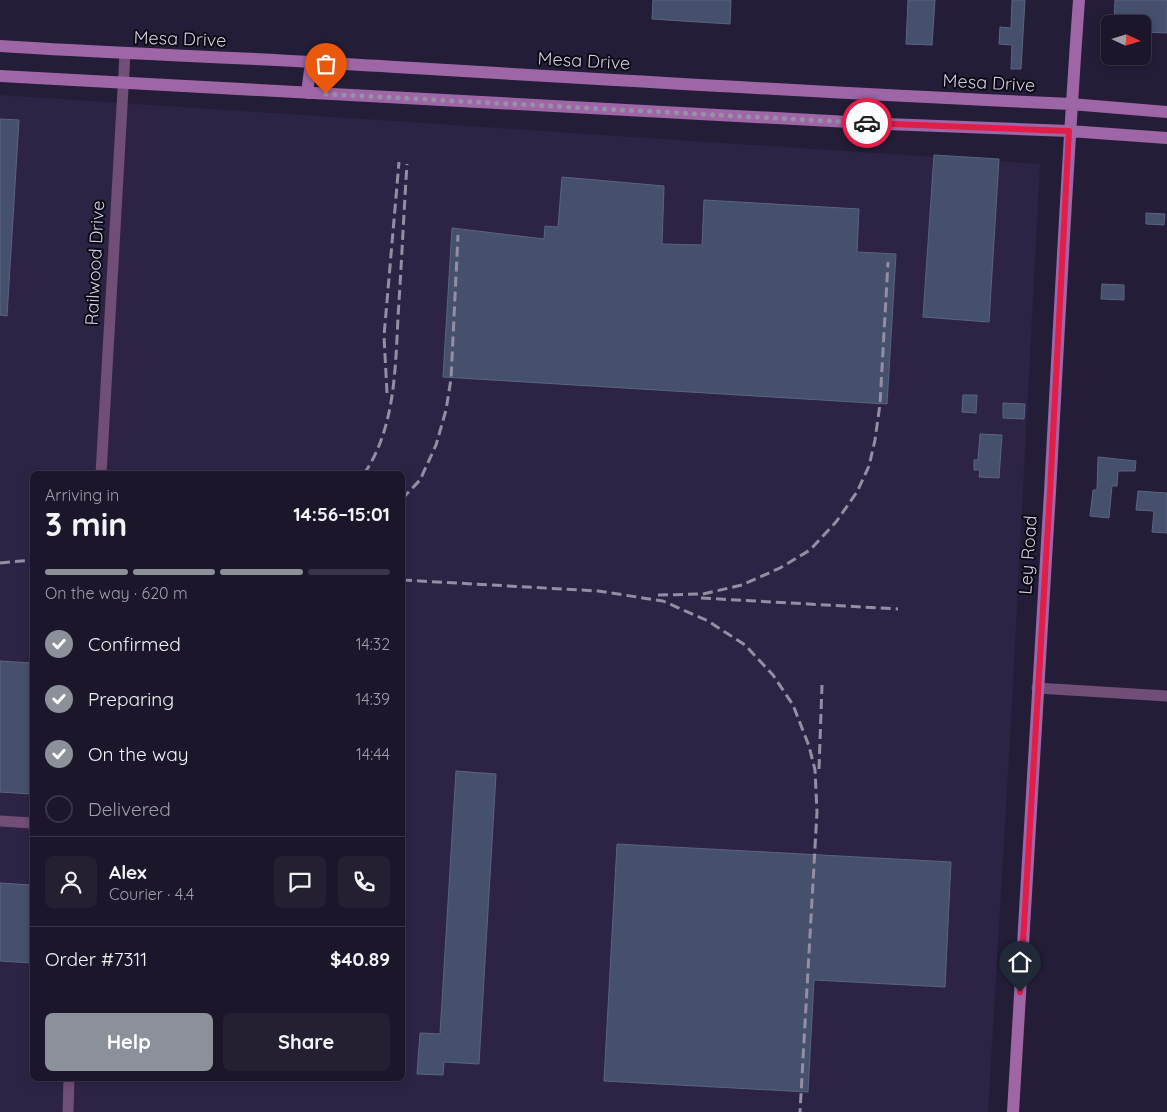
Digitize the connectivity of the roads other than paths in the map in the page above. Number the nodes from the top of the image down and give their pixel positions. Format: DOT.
graph roads {
  1 [pos="1079,0"];
  2 [pos="0,46"];
  3 [pos="125,54"];
  4 [pos="311,62"];
  5 [pos="0,76"];
  6 [pos="123,84"];
  7 [pos="307,93"];
  8 [pos="1071,104"];
  9 [pos="1167,112"];
  10 [pos="1069,131"];
  11 [pos="1167,138"];
  12 [pos="101,471"];
  13 [pos="1037,688"];
  14 [pos="1167,696"];
  15 [pos="0,821"];
  16 [pos="30,822"];
  17 [pos="69,1081"];
  18 [pos="68,1112"];
  19 [pos="1013,1112"];
  1 -- 8 [label="main road, Ley Road"];
  2 -- 3 [label="main road, Mesa Drive"];
  3 -- 4 [label="main road, Mesa Drive"];
  3 -- 6 [label="street, Railwood Drive"];
  4 -- 7 [label="main road"];
  4 -- 8 [label="main road, Mesa Drive"];
  5 -- 6 [label="main road"];
  6 -- 7 [label="main road"];
  6 -- 12 [label="street, Railwood Drive"];
  7 -- 10 [label="main road"];
  8 -- 9 [label="main road, Mesa Drive"];
  8 -- 10 [label="main road, Ley Road"];
  10 -- 11 [label="main road"];
  10 -- 13 [label="main road, Ley Road"];
  13 -- 14 [label="street"];
  13 -- 19 [label="main road, Ley Road"];
  15 -- 16 [label="street"];
  17 -- 18 [label="street"];
}
